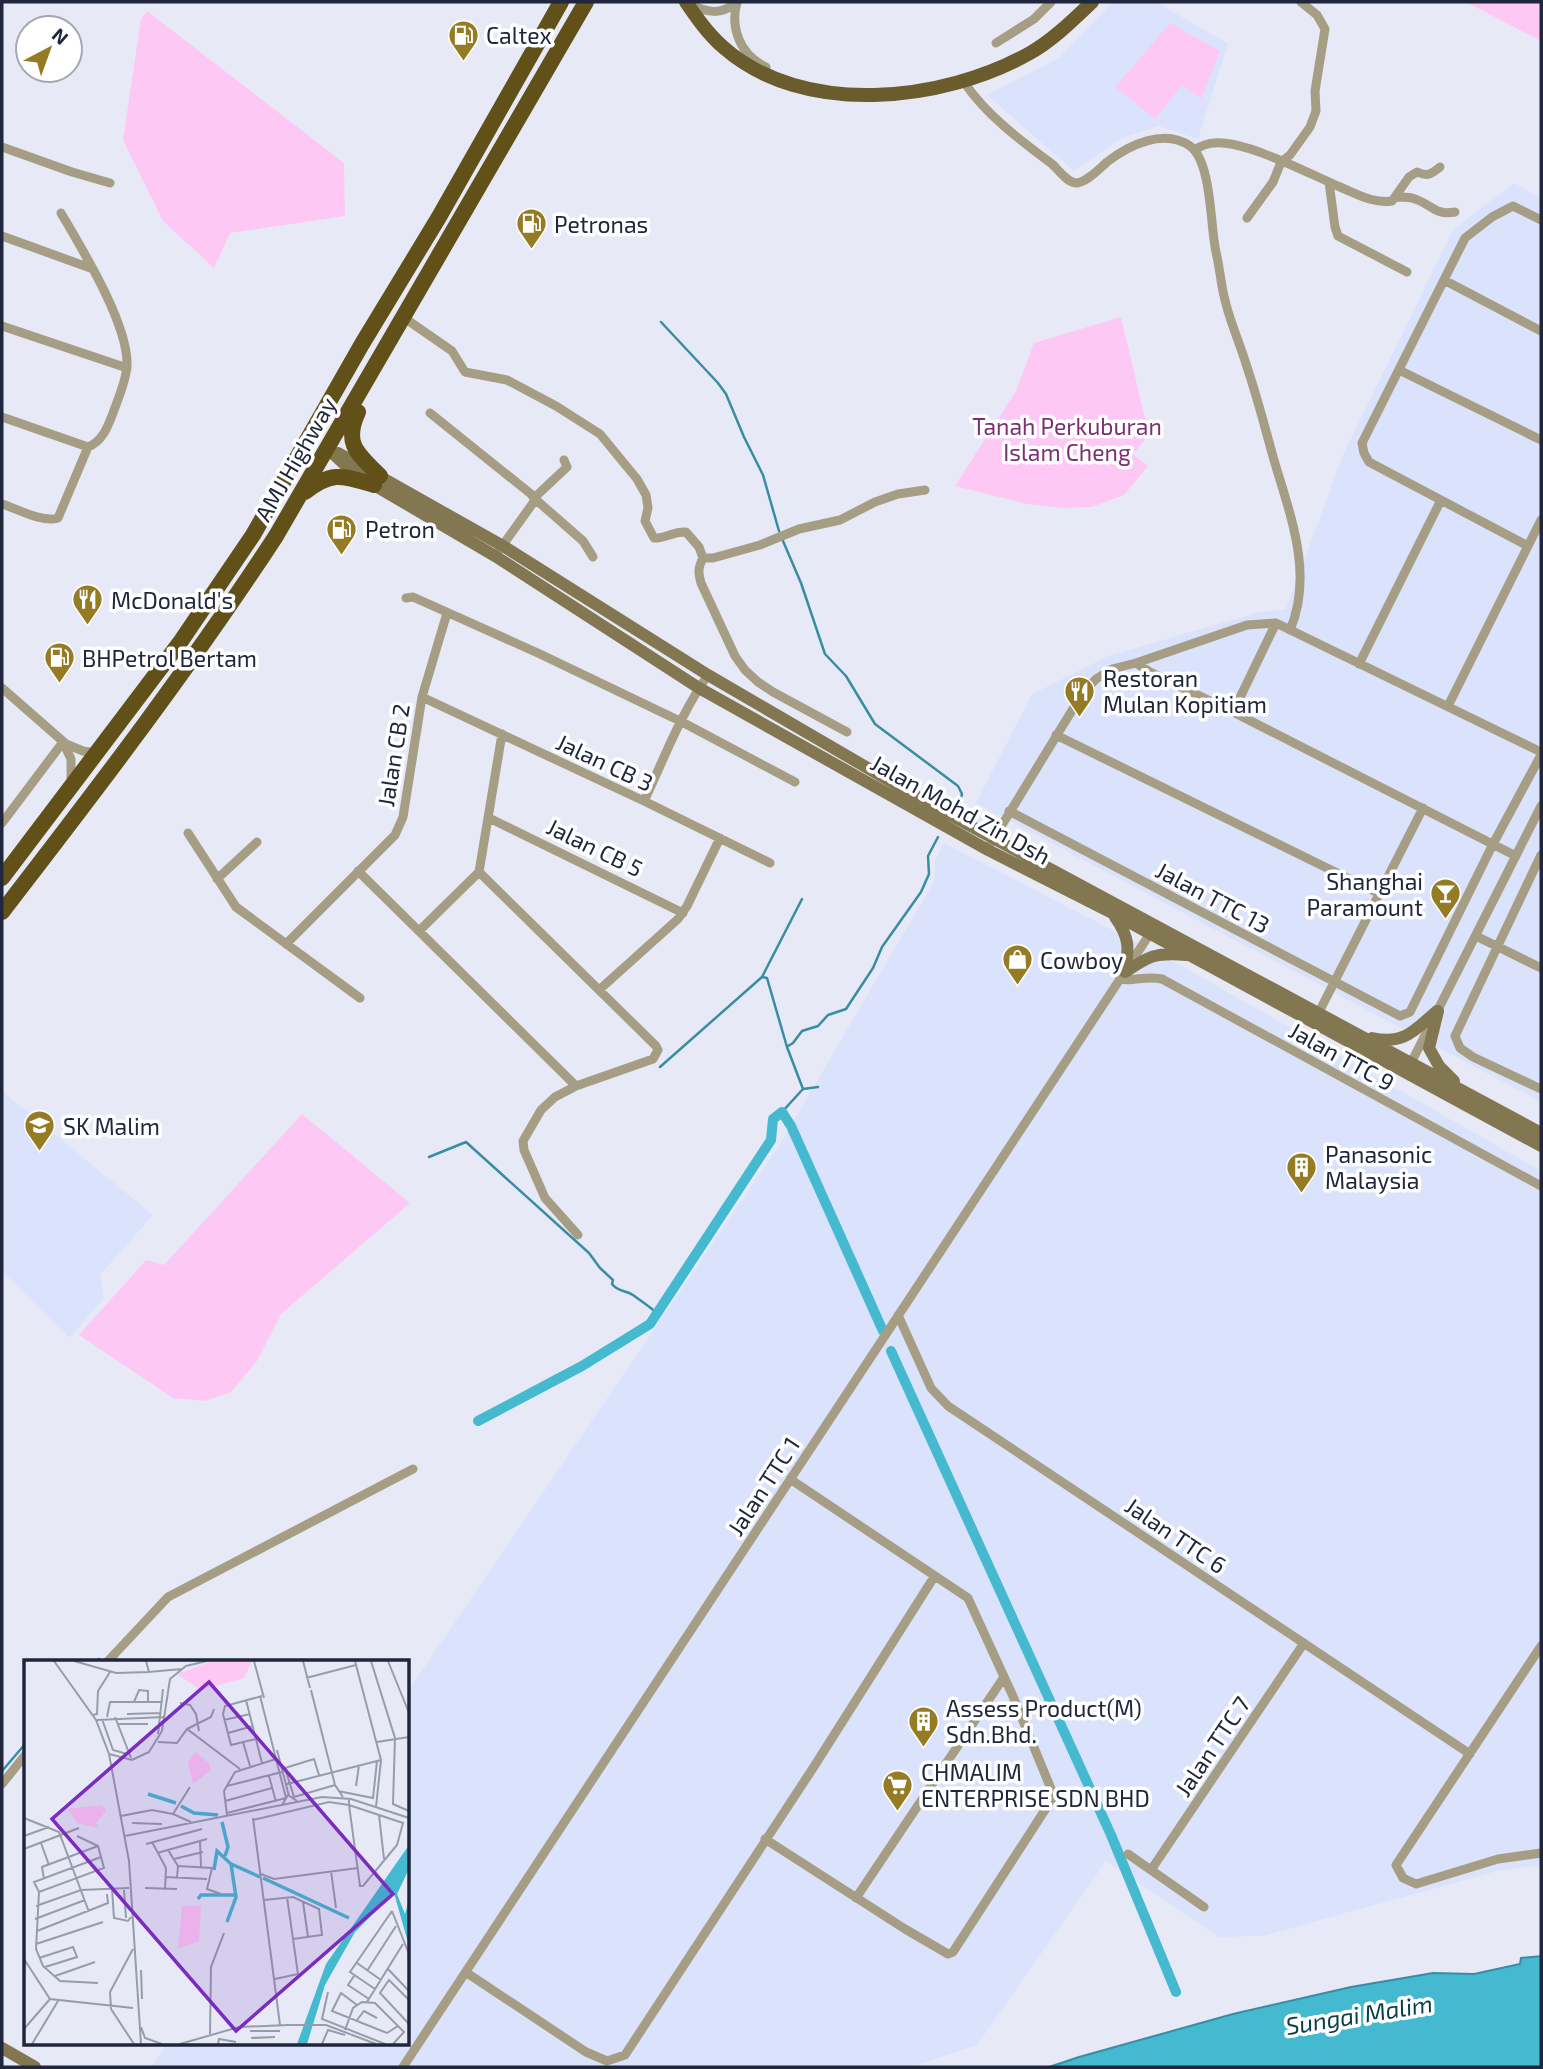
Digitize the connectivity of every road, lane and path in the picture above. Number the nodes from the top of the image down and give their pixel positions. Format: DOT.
graph roads {
  1 [pos="561,2"];
  2 [pos="586,2"];
  3 [pos="686,2"];
  4 [pos="736,2"];
  5 [pos="1051,2"];
  6 [pos="1092,2"];
  7 [pos="1301,2"];
  8 [pos="996,43"];
  9 [pos="964,82"];
  10 [pos="798,87"];
  11 [pos="2,147"];
  12 [pos="1194,150"];
  13 [pos="1281,162"];
  14 [pos="1440,167"];
  15 [pos="1329,182"];
  16 [pos="110,183"];
  17 [pos="1395,197"];
  18 [pos="1455,212"];
  19 [pos="61,213"];
  20 [pos="1247,218"];
  21 [pos="1541,220"];
  22 [pos="2,236"];
  23 [pos="93,269"];
  24 [pos="1407,272"];
  25 [pos="1444,280"];
  26 [pos="403,317"];
  27 [pos="2,326"];
  28 [pos="1541,331"];
  29 [pos="127,368"];
  30 [pos="374,368"];
  31 [pos="348,370"];
  32 [pos="1399,370"];
  33 [pos="429,414"];
  34 [pos="2,417"];
  35 [pos="1541,440"];
  36 [pos="88,447"];
  37 [pos="328,449"];
  38 [pos="564,460"];
  39 [pos="377,481"];
  40 [pos="925,490"];
  41 [pos="300,496"];
  42 [pos="534,498"];
  43 [pos="1441,500"];
  44 [pos="2,504"];
  45 [pos="1541,520"];
  46 [pos="503,545"];
  47 [pos="1528,546"];
  48 [pos="495,556"];
  49 [pos="593,557"];
  50 [pos="703,558"];
  51 [pos="222,581"];
  52 [pos="407,598"];
  53 [pos="447,612"];
  54 [pos="1276,623"];
  55 [pos="1290,630"];
  56 [pos="1136,663"];
  57 [pos="1359,663"];
  58 [pos="708,676"];
  59 [pos="2,688"];
  60 [pos="699,688"];
  61 [pos="422,698"];
  62 [pos="1448,706"];
  63 [pos="1233,712"];
  64 [pos="681,722"];
  65 [pos="848,732"];
  66 [pos="502,734"];
  67 [pos="1056,735"];
  68 [pos="63,742"];
  69 [pos="97,753"];
  70 [pos="1541,753"];
  71 [pos="795,782"];
  72 [pos="71,787"];
  73 [pos="644,801"];
  74 [pos="1541,806"];
  75 [pos="1423,808"];
  76 [pos="1009,811"];
  77 [pos="489,818"];
  78 [pos="2,823"];
  79 [pos="188,833"];
  80 [pos="720,838"];
  81 [pos="993,838"];
  82 [pos="257,842"];
  83 [pos="1493,844"];
  84 [pos="988,850"];
  85 [pos="1516,856"];
  86 [pos="1541,856"];
  87 [pos="770,863"];
  88 [pos="358,871"];
  89 [pos="479,872"];
  90 [pos="2,878"];
  91 [pos="217,879"];
  92 [pos="1380,894"];
  93 [pos="2,912"];
  94 [pos="683,913"];
  95 [pos="1112,913"];
  96 [pos="1153,930"];
  97 [pos="419,931"];
  98 [pos="1476,936"];
  99 [pos="286,944"];
  100 [pos="1497,946"];
  101 [pos="1191,955"];
  102 [pos="1541,968"];
  103 [pos="1123,976"];
  104 [pos="1335,982"];
  105 [pos="599,990"];
  106 [pos="360,998"];
  107 [pos="1438,1011"];
  108 [pos="1318,1014"];
  109 [pos="1357,1035"];
  110 [pos="1408,1067"];
  111 [pos="576,1086"];
  112 [pos="1541,1089"];
  113 [pos="1470,1095"];
  114 [pos="1541,1133"];
  115 [pos="1541,1146"];
  116 [pos="1541,1186"];
  117 [pos="578,1235"];
  118 [pos="898,1315"];
  119 [pos="413,1469"];
  120 [pos="790,1479"];
  121 [pos="934,1577"];
  122 [pos="1304,1643"];
  123 [pos="1541,1646"];
  124 [pos="109,1660"];
  125 [pos="1004,1677"];
  126 [pos="1470,1754"];
  127 [pos="24,1756"];
  128 [pos="2,1784"];
  129 [pos="765,1839"];
  130 [pos="1541,1853"];
  131 [pos="1128,1854"];
  132 [pos="1152,1870"];
  133 [pos="856,1898"];
  134 [pos="1204,1907"];
  135 [pos="467,1973"];
  136 [pos="2,2048"];
  137 [pos="34,2066"];
  138 [pos="403,2067"];
  1 -- 31 [label="highway, AMJ Highway"];
  2 -- 26 [label="highway, AMJ Highway"];
  3 -- 4 [label="street"];
  3 -- 10 [label="main road"];
  4 -- 10 [label="street"];
  5 -- 8 [label="street"];
  6 -- 9 [label="main road"];
  7 -- 13 [label="street"];
  9 -- 10 [label="main road"];
  9 -- 12 [label="street"];
  11 -- 16 [label="street"];
  12 -- 13 [label="street"];
  12 -- 55 [label="street"];
  13 -- 15 [label="street"];
  13 -- 20 [label="street"];
  14 -- 17 [label="street"];
  15 -- 17 [label="street"];
  15 -- 24 [label="street"];
  17 -- 18 [label="street"];
  19 -- 23 [label="street"];
  21 -- 25 [label="street"];
  22 -- 23 [label="street"];
  23 -- 29 [label="street"];
  25 -- 28 [label="street"];
  25 -- 32 [label="street"];
  26 -- 30 [label="highway, AMJ Highway"];
  26 -- 50 [label="street"];
  27 -- 29 [label="street"];
  29 -- 36 [label="street"];
  30 -- 37 [label="highway, AMJ Highway"];
  30 -- 39 [label="highway"];
  31 -- 37 [label="highway"];
  31 -- 51 [label="highway, AMJ Highway"];
  32 -- 35 [label="street"];
  32 -- 43 [label="street"];
  33 -- 42 [label="street"];
  34 -- 36 [label="street"];
  36 -- 44 [label="street"];
  37 -- 39 [label="main road"];
  37 -- 41 [label="highway, AMJ Highway"];
  37 -- 51 [label="highway"];
  38 -- 42 [label="street"];
  39 -- 41 [label="highway"];
  39 -- 46 [label="main road, Jalan Mohd Zin Dsh"];
  39 -- 48 [label="main road, Jalan Mohd Zin Dsh"];
  40 -- 50 [label="street"];
  41 -- 93 [label="highway, AMJ Highway"];
  42 -- 46 [label="street"];
  42 -- 49 [label="street"];
  43 -- 47 [label="street"];
  43 -- 57 [label="street"];
  45 -- 47 [label="street"];
  46 -- 48 [label="street"];
  46 -- 58 [label="main road, Jalan Mohd Zin Dsh"];
  47 -- 62 [label="street"];
  48 -- 60 [label="main road, Jalan Mohd Zin Dsh"];
  50 -- 65 [label="street"];
  51 -- 69 [label="highway, AMJ Highway"];
  52 -- 53 [label="street"];
  53 -- 61 [label="street, Jalan CB 2"];
  53 -- 64 [label="street"];
  54 -- 55 [label="street"];
  54 -- 56 [label="street"];
  54 -- 63 [label="street"];
  55 -- 57 [label="street"];
  56 -- 63 [label="street"];
  56 -- 67 [label="street"];
  57 -- 62 [label="street"];
  58 -- 60 [label="street"];
  58 -- 81 [label="main road, Jalan Mohd Zin Dsh"];
  59 -- 68 [label="street"];
  60 -- 64 [label="street"];
  60 -- 84 [label="main road, Jalan Mohd Zin Dsh"];
  61 -- 66 [label="street, Jalan CB 3"];
  61 -- 88 [label="street, Jalan CB 2"];
  62 -- 70 [label="street"];
  63 -- 75 [label="street"];
  64 -- 71 [label="street"];
  64 -- 73 [label="street"];
  66 -- 73 [label="street, Jalan CB 3"];
  66 -- 77 [label="street"];
  67 -- 76 [label="street"];
  67 -- 92 [label="street"];
  68 -- 69 [label="street"];
  68 -- 72 [label="street"];
  68 -- 78 [label="street"];
  69 -- 72 [label="highway, AMJ Highway"];
  70 -- 83 [label="street"];
  72 -- 90 [label="highway, AMJ Highway"];
  73 -- 80 [label="street, Jalan CB 3"];
  74 -- 85 [label="street"];
  75 -- 83 [label="street"];
  75 -- 92 [label="street"];
  76 -- 81 [label="street"];
  76 -- 104 [label="street, Jalan TTC 13"];
  77 -- 89 [label="street"];
  77 -- 94 [label="street, Jalan CB 5"];
  79 -- 91 [label="street"];
  80 -- 87 [label="street, Jalan CB 3"];
  80 -- 94 [label="street"];
  81 -- 84 [label="street"];
  81 -- 96 [label="main road, Jalan Mohd Zin Dsh"];
  82 -- 91 [label="street"];
  83 -- 85 [label="street"];
  83 -- 104 [label="street, Jalan TTC 13"];
  84 -- 95 [label="main road, Jalan Mohd Zin Dsh"];
  85 -- 98 [label="street"];
  86 -- 100 [label="street"];
  88 -- 97 [label="street"];
  88 -- 99 [label="street, Jalan CB 2"];
  89 -- 97 [label="street"];
  89 -- 105 [label="street"];
  91 -- 99 [label="street"];
  92 -- 104 [label="street"];
  94 -- 105 [label="street"];
  95 -- 96 [label="main road, Jalan Mohd Zin Dsh"];
  95 -- 103 [label="main road"];
  96 -- 101 [label="main road, Jalan Mohd Zin Dsh"];
  96 -- 103 [label="street, Jalan TTC 1"];
  96 -- 108 [label="main road, Jalan Mohd Zin Dsh"];
  97 -- 111 [label="street"];
  98 -- 100 [label="street"];
  98 -- 107 [label="street"];
  99 -- 106 [label="street"];
  100 -- 102 [label="street"];
  100 -- 112 [label="street"];
  101 -- 103 [label="main road"];
  101 -- 110 [label="main road, Jalan Mohd Zin Dsh"];
  103 -- 116 [label="street, Jalan TTC 9"];
  103 -- 118 [label="street, Jalan TTC 1"];
  104 -- 108 [label="street"];
  105 -- 111 [label="street"];
  107 -- 109 [label="main road"];
  107 -- 110 [label="street"];
  107 -- 113 [label="main road"];
  108 -- 109 [label="main road, Jalan Mohd Zin Dsh"];
  109 -- 110 [label="main road, Jalan Mohd Zin Dsh"];
  110 -- 113 [label="main road, Jalan Mohd Zin Dsh"];
  110 -- 115 [label="main road, Jalan Mohd Zin Dsh"];
  111 -- 117 [label="street"];
  113 -- 114 [label="main road, Jalan Mohd Zin Dsh"];
  118 -- 120 [label="street, Jalan TTC 1"];
  118 -- 122 [label="street, Jalan TTC 6"];
  119 -- 124 [label="street"];
  120 -- 121 [label="street"];
  120 -- 135 [label="street, Jalan TTC 1"];
  121 -- 125 [label="street"];
  121 -- 129 [label="street"];
  122 -- 126 [label="street, Jalan TTC 6"];
  122 -- 132 [label="street, Jalan TTC 7"];
  123 -- 126 [label="street"];
  125 -- 133 [label="street"];
  125 -- 133 [label="street"];
  126 -- 130 [label="street"];
  127 -- 128 [label="street"];
  129 -- 133 [label="street"];
  129 -- 135 [label="street"];
  131 -- 132 [label="street"];
  132 -- 134 [label="street"];
  135 -- 138 [label="street, Jalan TTC 1"];
  136 -- 137 [label="main road"];
}
